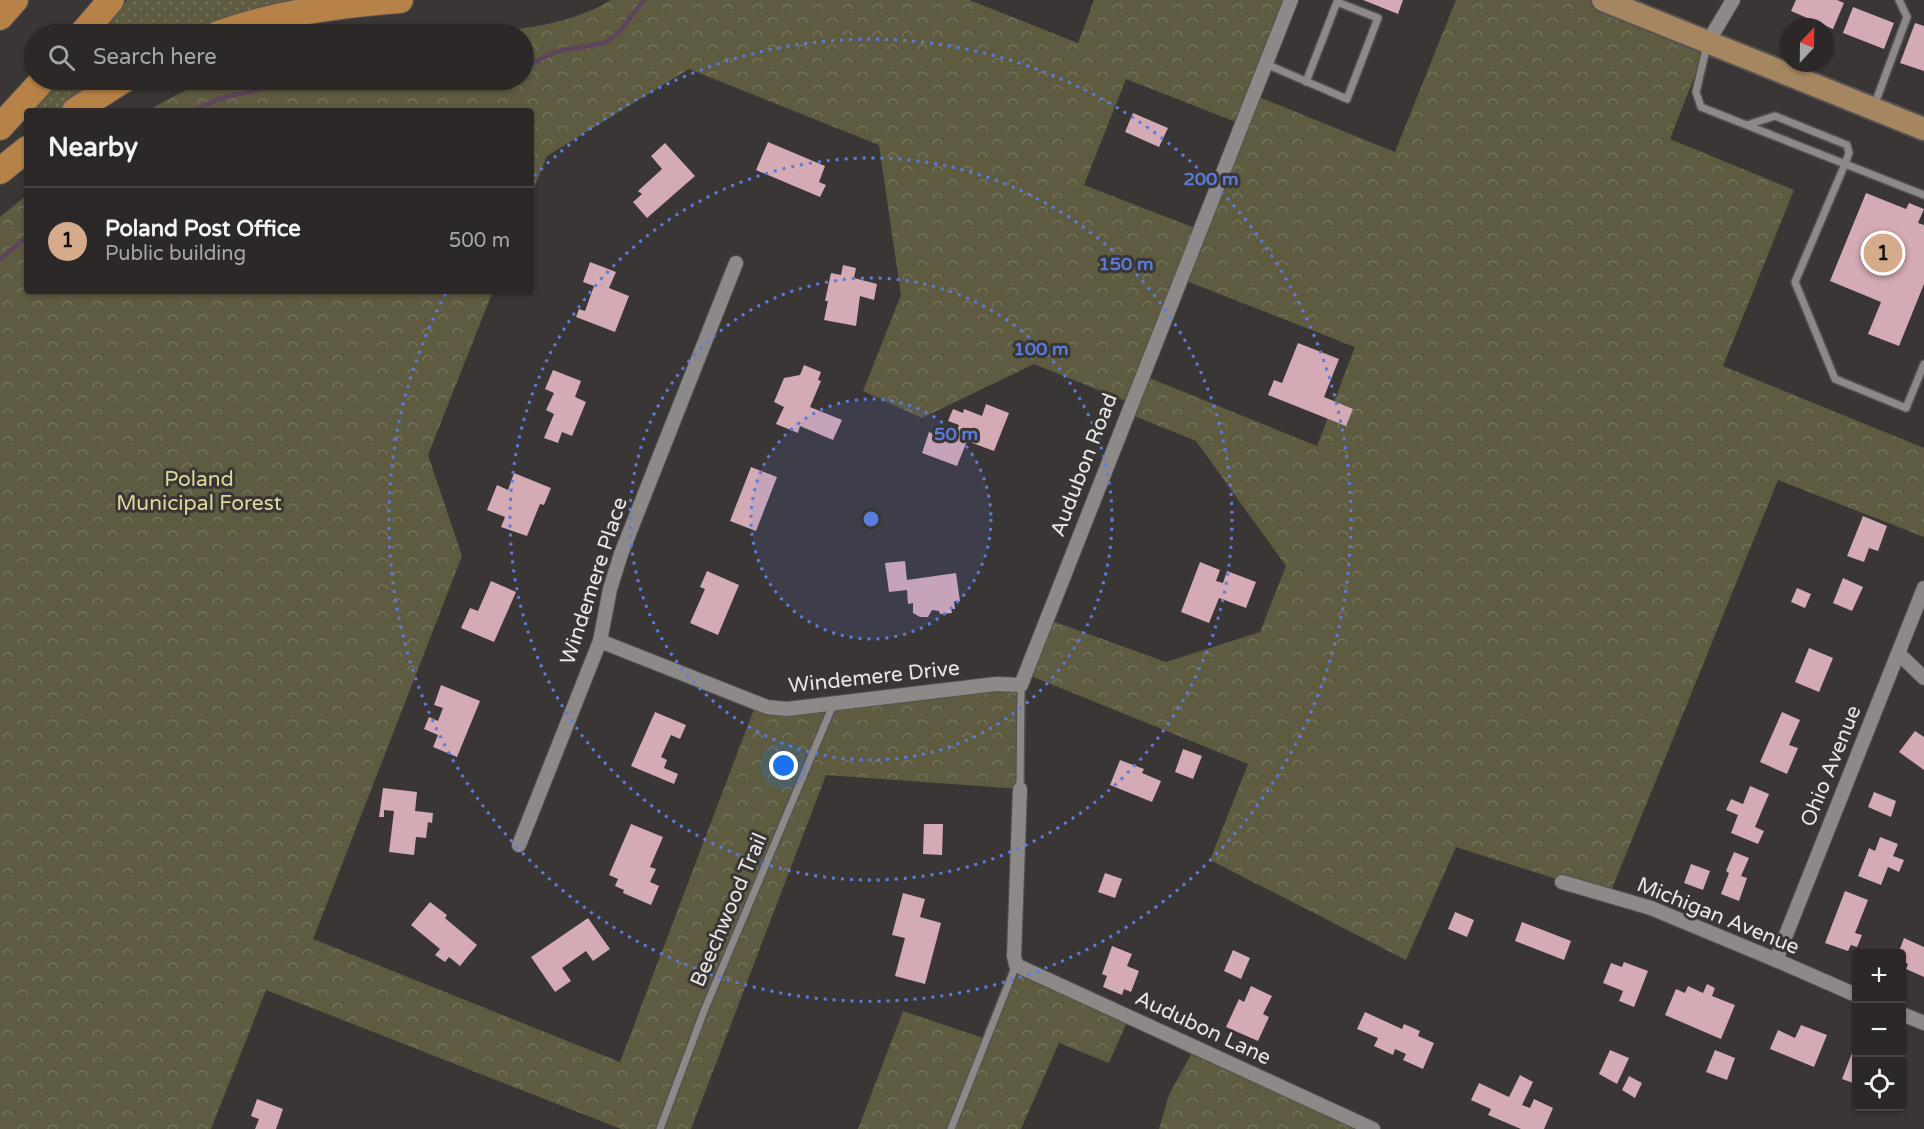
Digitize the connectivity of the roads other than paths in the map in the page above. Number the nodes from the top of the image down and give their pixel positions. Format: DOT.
graph roads {
  1 [pos="15,0"];
  2 [pos="111,0"];
  3 [pos="400,0"];
  4 [pos="1291,0"];
  5 [pos="1604,0"];
  6 [pos="1733,0"];
  7 [pos="1899,0"];
  8 [pos="1632,5"];
  9 [pos="0,17"];
  10 [pos="91,24"];
  11 [pos="253,24"];
  12 [pos="1708,42"];
  13 [pos="1266,64"];
  14 [pos="1306,82"];
  15 [pos="34,90"];
  16 [pos="108,90"];
  17 [pos="80,108"];
  18 [pos="1880,111"];
  19 [pos="1747,125"];
  20 [pos="0,126"];
  21 [pos="1924,129"];
  22 [pos="24,151"];
  23 [pos="1845,164"];
  24 [pos="0,171"];
  25 [pos="1924,195"];
  26 [pos="736,263"];
  27 [pos="1924,364"];
  28 [pos="1924,588"];
  29 [pos="600,641"];
  30 [pos="1899,654"];
  31 [pos="1924,678"];
  32 [pos="1022,685"];
  33 [pos="833,705"];
  34 [pos="1020,789"];
  35 [pos="519,845"];
  36 [pos="1562,882"];
  37 [pos="1776,960"];
  38 [pos="1016,965"];
  39 [pos="1852,993"];
  40 [pos="1906,1016"];
  41 [pos="1924,1023"];
  42 [pos="660,1129"];
  43 [pos="951,1129"];
  44 [pos="1373,1129"];
  1 -- 9 [label="highway"];
  2 -- 10 [label="highway"];
  3 -- 11 [label="highway"];
  4 -- 13 [label="street, Audubon Road"];
  5 -- 8 [label="main road"];
  6 -- 12 [label="street"];
  7 -- 18 [label="lane"];
  8 -- 12 [label="main road"];
  12 -- 18 [label="main road"];
  12 -- 19 [label="lane"];
  13 -- 14 [label="lane"];
  13 -- 32 [label="street, Audubon Road"];
  14 -- 14 [label="lane"];
  15 -- 20 [label="highway"];
  16 -- 17 [label="highway"];
  18 -- 21 [label="main road"];
  19 -- 23 [label="lane"];
  19 -- 23 [label="lane"];
  22 -- 24 [label="highway"];
  23 -- 25 [label="lane"];
  23 -- 27 [label="lane"];
  26 -- 29 [label="street, Windemere Place"];
  28 -- 30 [label="street, Ohio Avenue"];
  29 -- 33 [label="street, Windemere Drive"];
  29 -- 35 [label="street, Windemere Place"];
  30 -- 31 [label="street"];
  30 -- 37 [label="street, Ohio Avenue"];
  32 -- 33 [label="street, Windemere Drive"];
  32 -- 34 [label="lane, Audubon Road"];
  33 -- 42 [label="lane, Beechwood Trail"];
  34 -- 38 [label="street, Audubon Road"];
  36 -- 37 [label="street, Michigan Avenue"];
  37 -- 39 [label="street, Michigan Avenue"];
  38 -- 43 [label="lane"];
  38 -- 44 [label="street, Audubon Lane"];
  40 -- 41 [label="street"];
}
